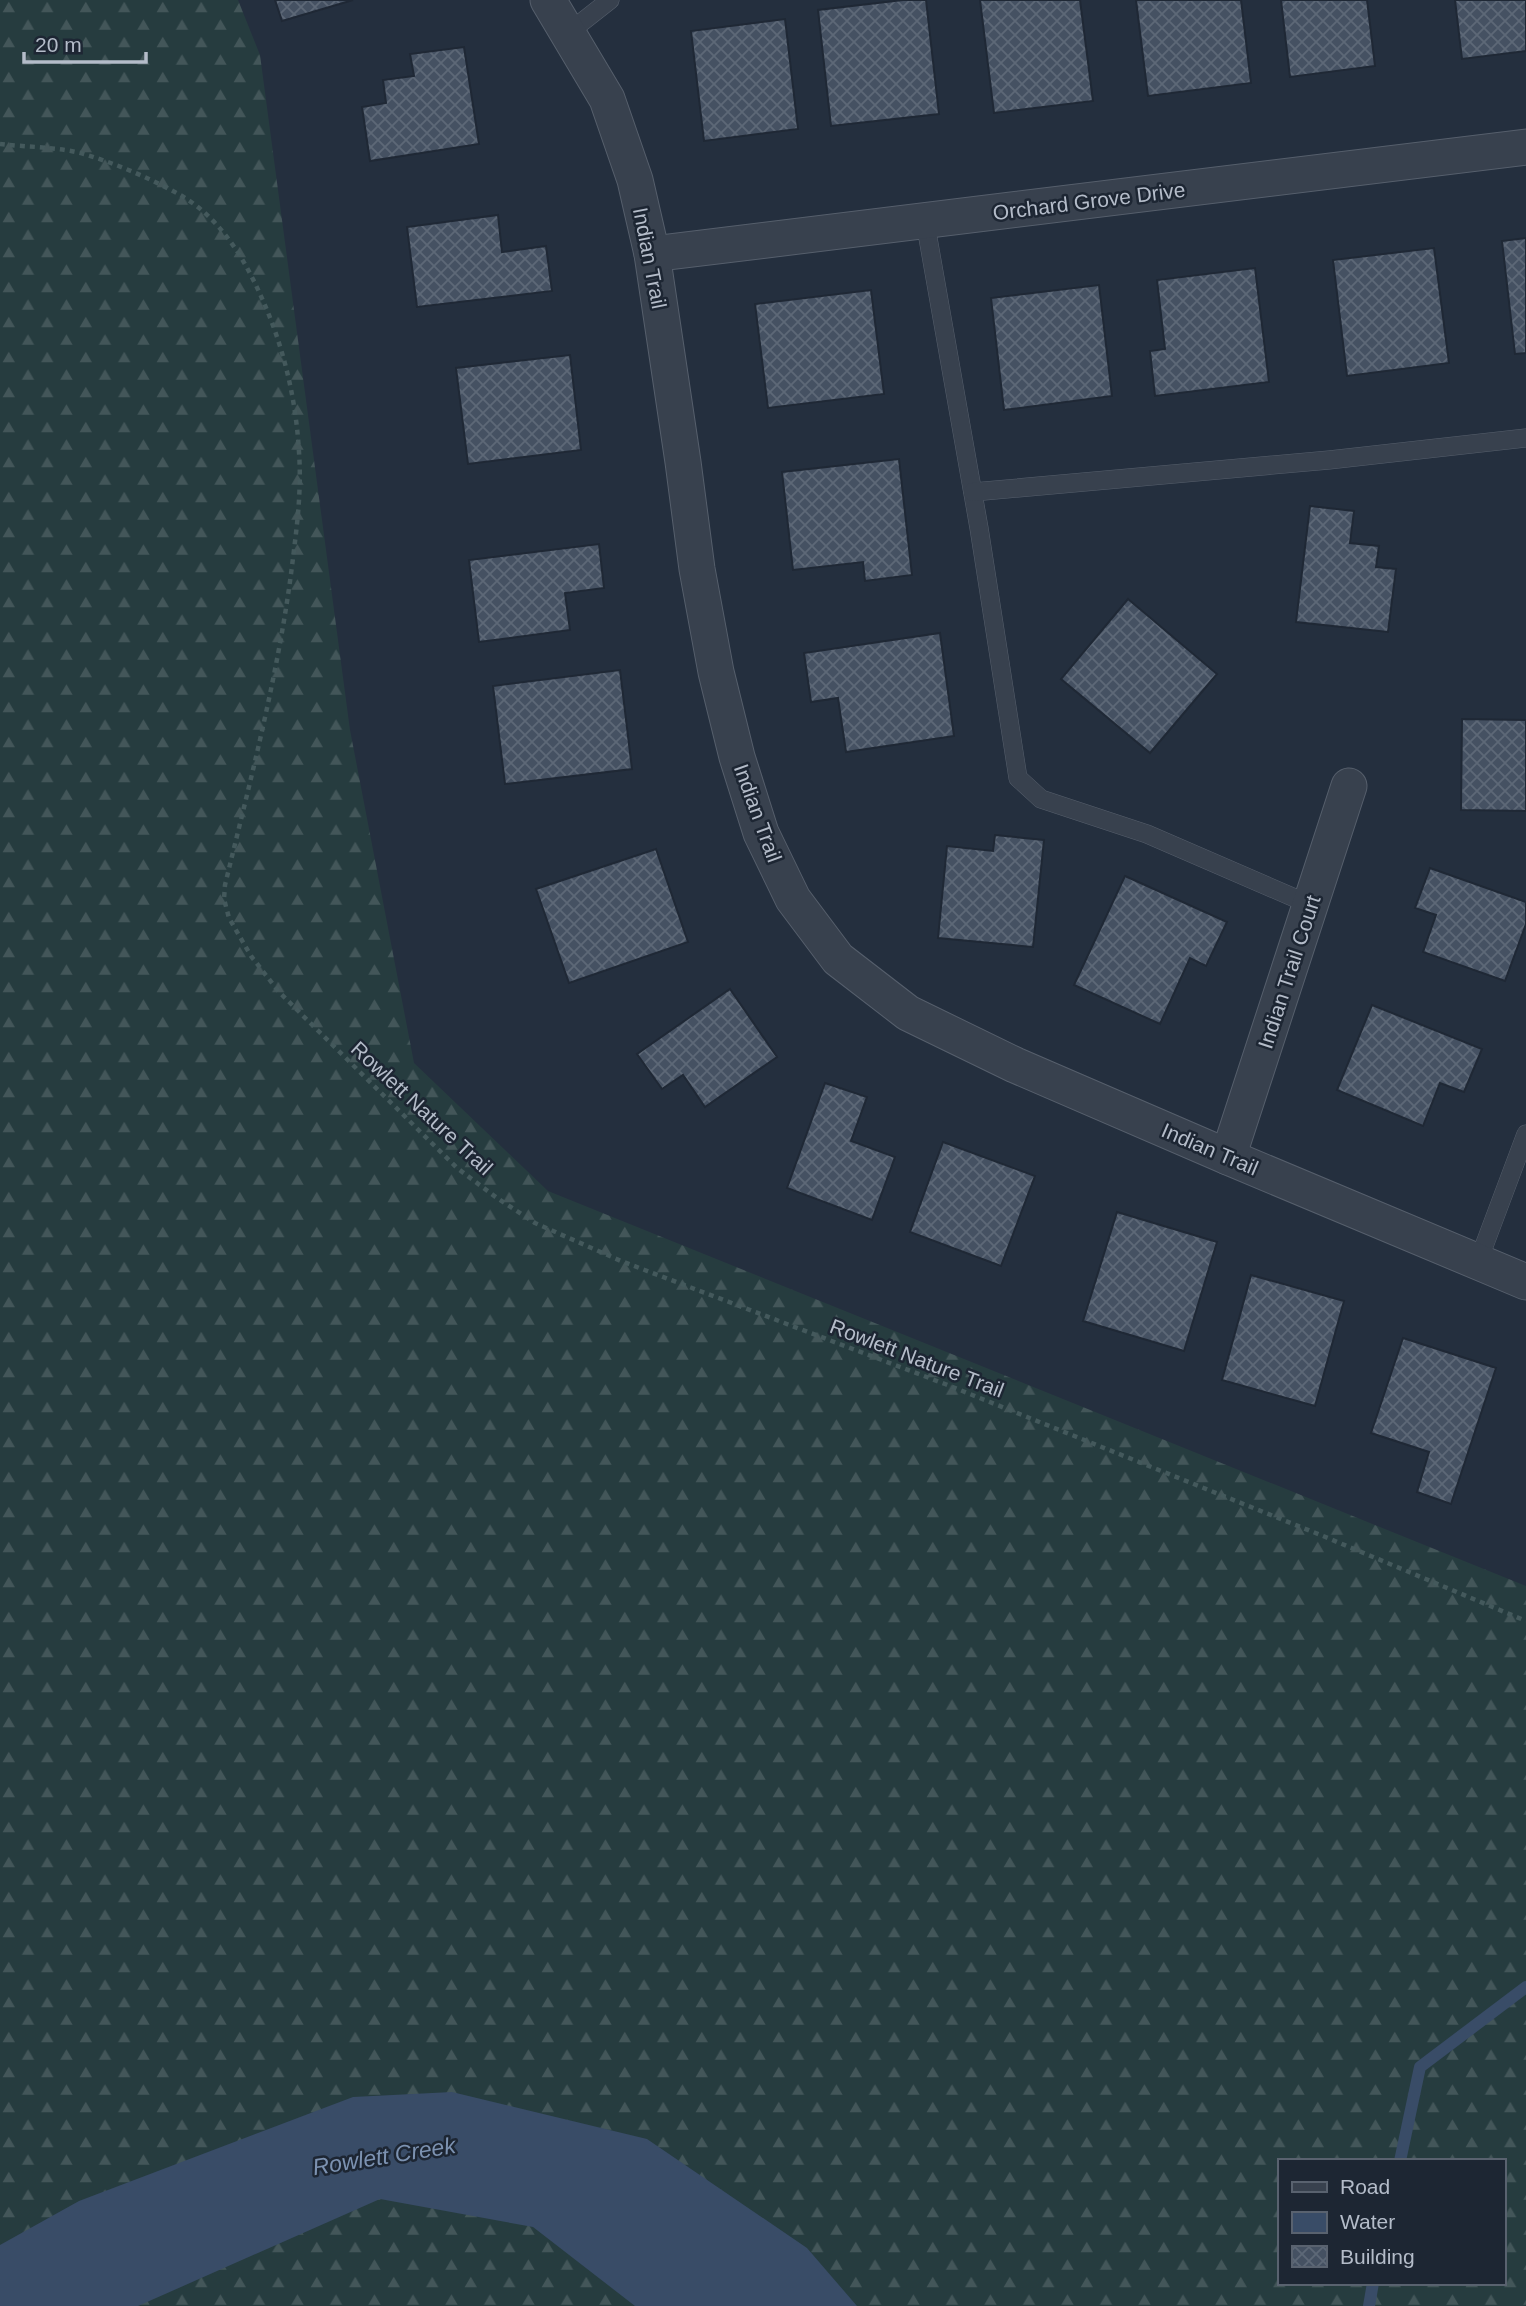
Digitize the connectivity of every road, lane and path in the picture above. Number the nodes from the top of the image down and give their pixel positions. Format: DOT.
graph roads {
  1 [pos="548,0"];
  2 [pos="610,0"];
  3 [pos="568,33"];
  4 [pos="0,144"];
  5 [pos="1526,147"];
  6 [pos="925,221"];
  7 [pos="652,254"];
  8 [pos="1526,438"];
  9 [pos="973,492"];
  10 [pos="1349,786"];
  11 [pos="1311,905"];
  12 [pos="1526,1134"];
  13 [pos="1228,1157"];
  14 [pos="1478,1262"];
  15 [pos="1526,1282"];
  16 [pos="1526,1621"];
  1 -- 3 [label="street, Indian Trail"];
  2 -- 3 [label="lane"];
  3 -- 7 [label="street, Indian Trail"];
  4 -- 16 [label="path, Rowlett Nature Trail"];
  5 -- 6 [label="street, Orchard Grove Drive"];
  6 -- 7 [label="street, Orchard Grove Drive"];
  6 -- 9 [label="lane"];
  7 -- 13 [label="street, Indian Trail"];
  8 -- 9 [label="lane"];
  9 -- 11 [label="lane"];
  10 -- 11 [label="street, Indian Trail Court"];
  11 -- 13 [label="street, Indian Trail Court"];
  12 -- 14 [label="lane"];
  13 -- 14 [label="street, Indian Trail"];
  14 -- 15 [label="street, Indian Trail"];
}
